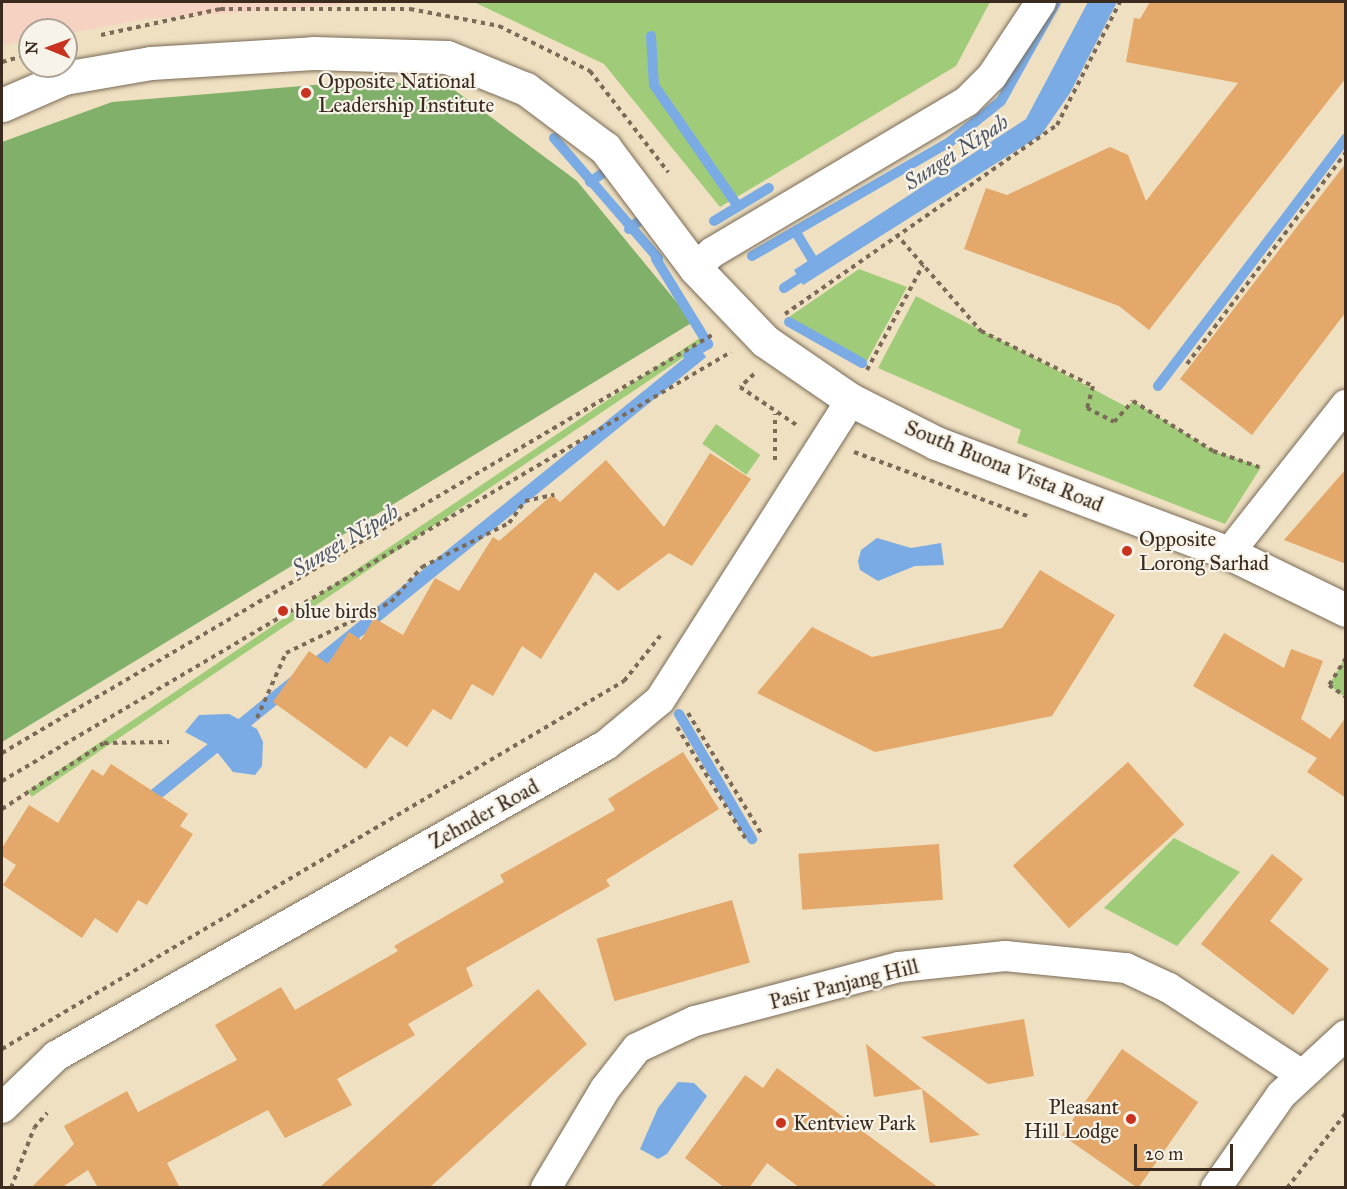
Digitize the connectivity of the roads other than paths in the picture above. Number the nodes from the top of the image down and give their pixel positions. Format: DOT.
graph roads {
  1 [pos="1041,2"];
  2 [pos="2,105"];
  3 [pos="695,268"];
  4 [pos="851,400"];
  5 [pos="1346,405"];
  6 [pos="1234,545"];
  7 [pos="1346,610"];
  8 [pos="1346,1035"];
  9 [pos="1302,1075"];
  10 [pos="2,1108"];
  11 [pos="546,1188"];
  12 [pos="1216,1188"];
  1 -- 3 [label="street"];
  2 -- 3 [label="street, South Buona Vista Road"];
  3 -- 4 [label="street, South Buona Vista Road"];
  4 -- 6 [label="street, South Buona Vista Road"];
  4 -- 10 [label="street, Zehnder Road"];
  5 -- 6 [label="street"];
  6 -- 7 [label="street, South Buona Vista Road"];
  8 -- 9 [label="street"];
  9 -- 11 [label="street, Pasir Panjang Hill"];
  9 -- 12 [label="street"];
}
